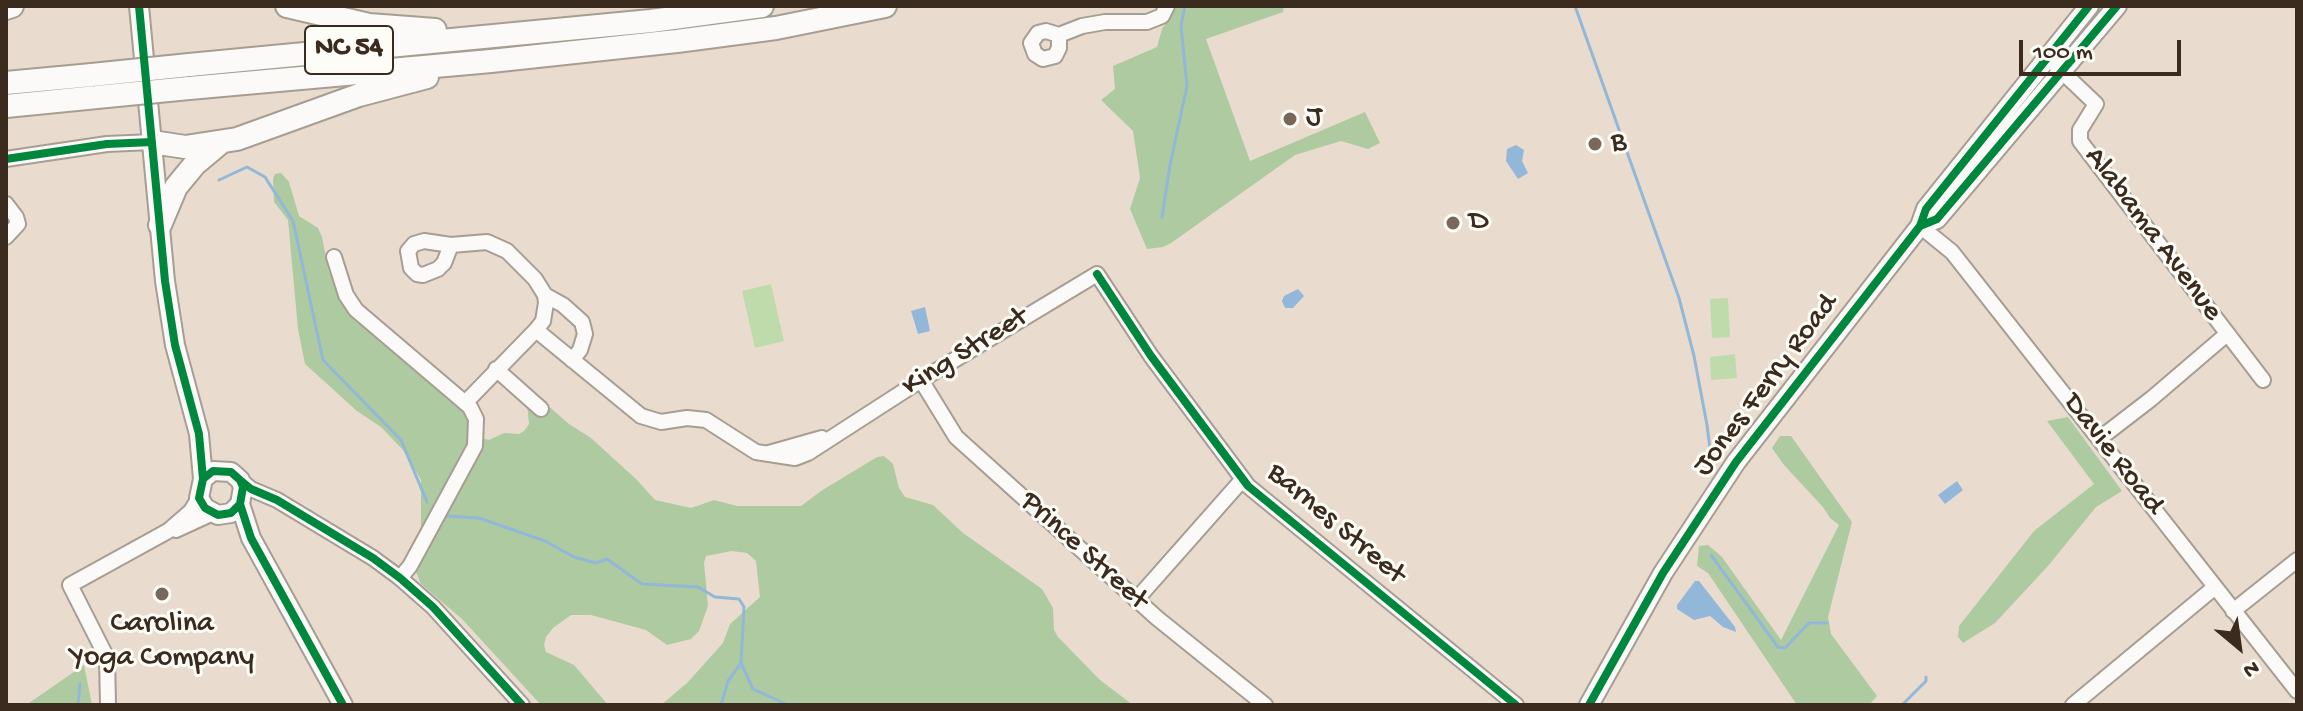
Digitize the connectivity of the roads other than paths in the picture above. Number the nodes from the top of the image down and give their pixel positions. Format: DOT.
graph roads {
  1 [pos="139,6"];
  2 [pos="287,6"];
  3 [pos="762,6"];
  4 [pos="789,6"];
  5 [pos="832,6"];
  6 [pos="885,6"];
  7 [pos="1167,6"];
  8 [pos="2089,6"];
  9 [pos="2117,6"];
  10 [pos="806,23"];
  11 [pos="508,34"];
  12 [pos="1059,35"];
  13 [pos="677,41"];
  14 [pos="2047,58"];
  15 [pos="491,61"];
  16 [pos="2063,72"];
  17 [pos="6,83"];
  18 [pos="95,86"];
  19 [pos="6,106"];
  20 [pos="152,142"];
  21 [pos="221,142"];
  22 [pos="6,159"];
  23 [pos="6,204"];
  24 [pos="160,225"];
  25 [pos="1920,226"];
  26 [pos="6,237"];
  27 [pos="451,245"];
  28 [pos="334,257"];
  29 [pos="1097,274"];
  30 [pos="545,295"];
  31 [pos="536,330"];
  32 [pos="2227,334"];
  33 [pos="572,360"];
  34 [pos="496,369"];
  35 [pos="921,380"];
  36 [pos="2263,380"];
  37 [pos="465,403"];
  38 [pos="541,409"];
  39 [pos="199,434"];
  40 [pos="2099,439"];
  41 [pos="233,475"];
  42 [pos="1243,479"];
  43 [pos="201,489"];
  44 [pos="263,495"];
  45 [pos="241,503"];
  46 [pos="216,514"];
  47 [pos="168,531"];
  48 [pos="251,538"];
  49 [pos="2297,560"];
  50 [pos="400,578"];
  51 [pos="2215,587"];
  52 [pos="1136,600"];
  53 [pos="2233,611"];
  54 [pos="2297,691"];
  55 [pos="108,705"];
  56 [pos="343,705"];
  57 [pos="522,705"];
  58 [pos="1265,705"];
  59 [pos="1516,705"];
  60 [pos="1589,705"];
  61 [pos="2073,705"];
  1 -- 20 [label="main road"];
  2 -- 11 [label="highway"];
  3 -- 11 [label="highway, NC 54"];
  4 -- 13 [label="highway"];
  5 -- 10 [label="highway"];
  6 -- 10 [label="highway, NC 54"];
  7 -- 12 [label="street"];
  8 -- 14 [label="main road, Jones Ferry Road"];
  9 -- 16 [label="main road, Jones Ferry Road"];
  10 -- 13 [label="highway, NC 54"];
  11 -- 18 [label="highway, NC 54, bridge"];
  13 -- 15 [label="highway, NC 54"];
  14 -- 16 [label="street, Alabama Avenue"];
  14 -- 25 [label="main road, Jones Ferry Road"];
  15 -- 18 [label="highway, NC 54, bridge"];
  15 -- 21 [label="highway"];
  16 -- 25 [label="main road, Jones Ferry Road"];
  16 -- 32 [label="street, Alabama Avenue"];
  17 -- 18 [label="highway, NC 54"];
  18 -- 19 [label="highway, NC 54"];
  20 -- 21 [label="highway"];
  20 -- 22 [label="street"];
  20 -- 24 [label="main road"];
  21 -- 24 [label="highway"];
  23 -- 26 [label="street"];
  24 -- 39 [label="main road"];
  25 -- 40 [label="street, Davie Road"];
  25 -- 60 [label="main road, Jones Ferry Road"];
  27 -- 30 [label="street"];
  28 -- 37 [label="street"];
  29 -- 35 [label="street, King Street"];
  29 -- 42 [label="street, Barnes Street"];
  30 -- 31 [label="street"];
  30 -- 33 [label="street"];
  31 -- 33 [label="street"];
  31 -- 34 [label="street"];
  32 -- 36 [label="street, Alabama Avenue"];
  32 -- 40 [label="street"];
  33 -- 35 [label="street, King Street"];
  34 -- 37 [label="street"];
  34 -- 38 [label="street"];
  35 -- 52 [label="street, Prince Street"];
  37 -- 50 [label="street"];
  39 -- 41 [label="main road"];
  39 -- 43 [label="main road"];
  40 -- 51 [label="street, Davie Road"];
  41 -- 43 [label="main road"];
  41 -- 44 [label="street"];
  41 -- 45 [label="main road"];
  42 -- 52 [label="street"];
  42 -- 59 [label="street, Barnes Street"];
  43 -- 46 [label="main road"];
  43 -- 47 [label="street"];
  44 -- 45 [label="street"];
  44 -- 50 [label="street"];
  45 -- 46 [label="main road"];
  45 -- 48 [label="main road"];
  46 -- 47 [label="street"];
  46 -- 48 [label="main road"];
  47 -- 55 [label="street"];
  48 -- 56 [label="main road"];
  49 -- 53 [label="street"];
  50 -- 57 [label="street"];
  51 -- 53 [label="street, Davie Road"];
  51 -- 61 [label="street"];
  52 -- 58 [label="street, Prince Street"];
  53 -- 54 [label="street, Davie Road"];
}
